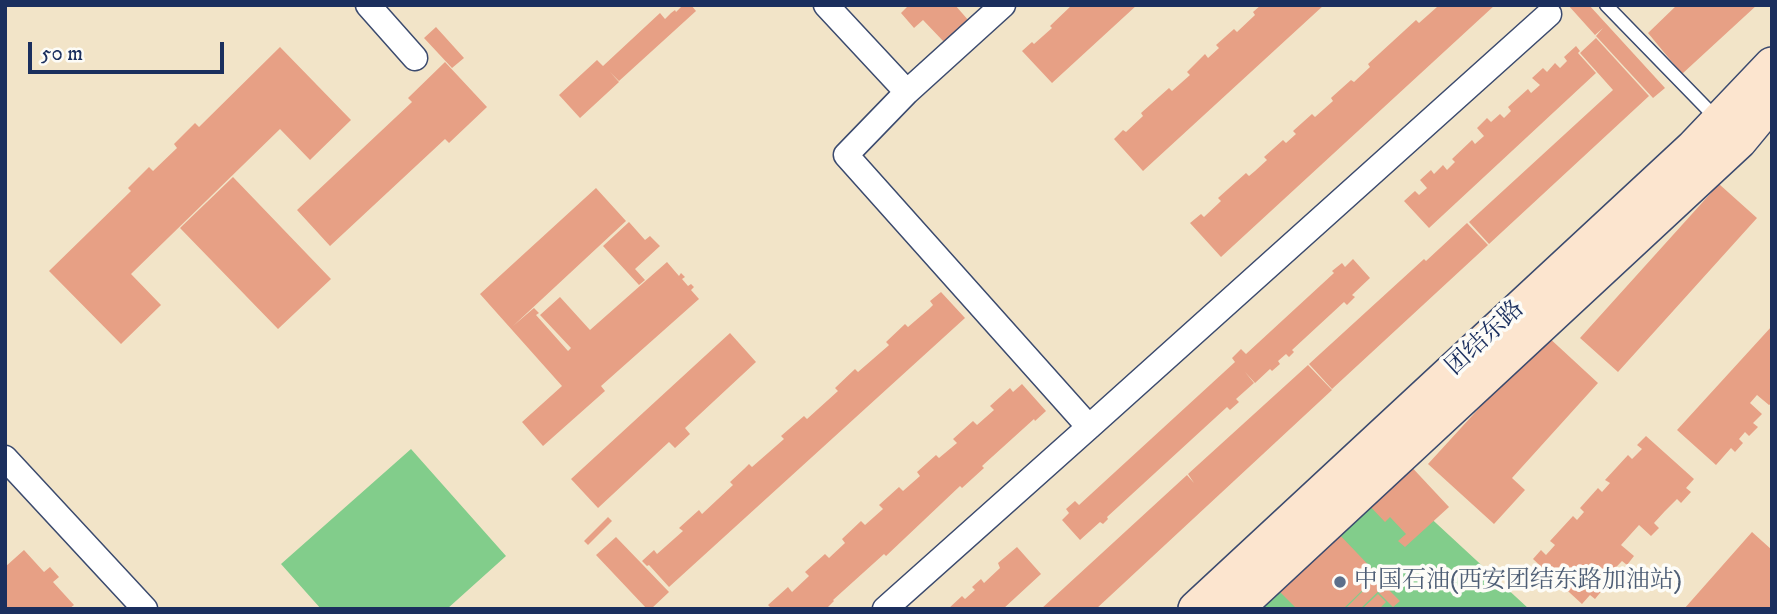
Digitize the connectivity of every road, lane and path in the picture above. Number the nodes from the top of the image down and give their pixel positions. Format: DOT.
graph roads {
  1 [pos="368,5"];
  2 [pos="826,5"];
  3 [pos="1003,5"];
  4 [pos="1606,5"];
  5 [pos="1549,14"];
  6 [pos="415,58"];
  7 [pos="1772,65"];
  8 [pos="907,92"];
  9 [pos="1772,101"];
  10 [pos="1719,121"];
  11 [pos="1089,427"];
  12 [pos="5,458"];
  13 [pos="145,609"];
  14 [pos="885,609"];
  15 [pos="1196,609"];
  16 [pos="1235,609"];
  1 -- 6 [label="street"];
  2 -- 8 [label="street"];
  3 -- 8 [label="street"];
  4 -- 10 [label="lane"];
  5 -- 11 [label="street"];
  7 -- 10 [label="street, 团结东路"];
  8 -- 11 [label="street"];
  9 -- 16 [label="street"];
  10 -- 15 [label="street, 团结东路"];
  11 -- 14 [label="street"];
  12 -- 13 [label="street"];
}
